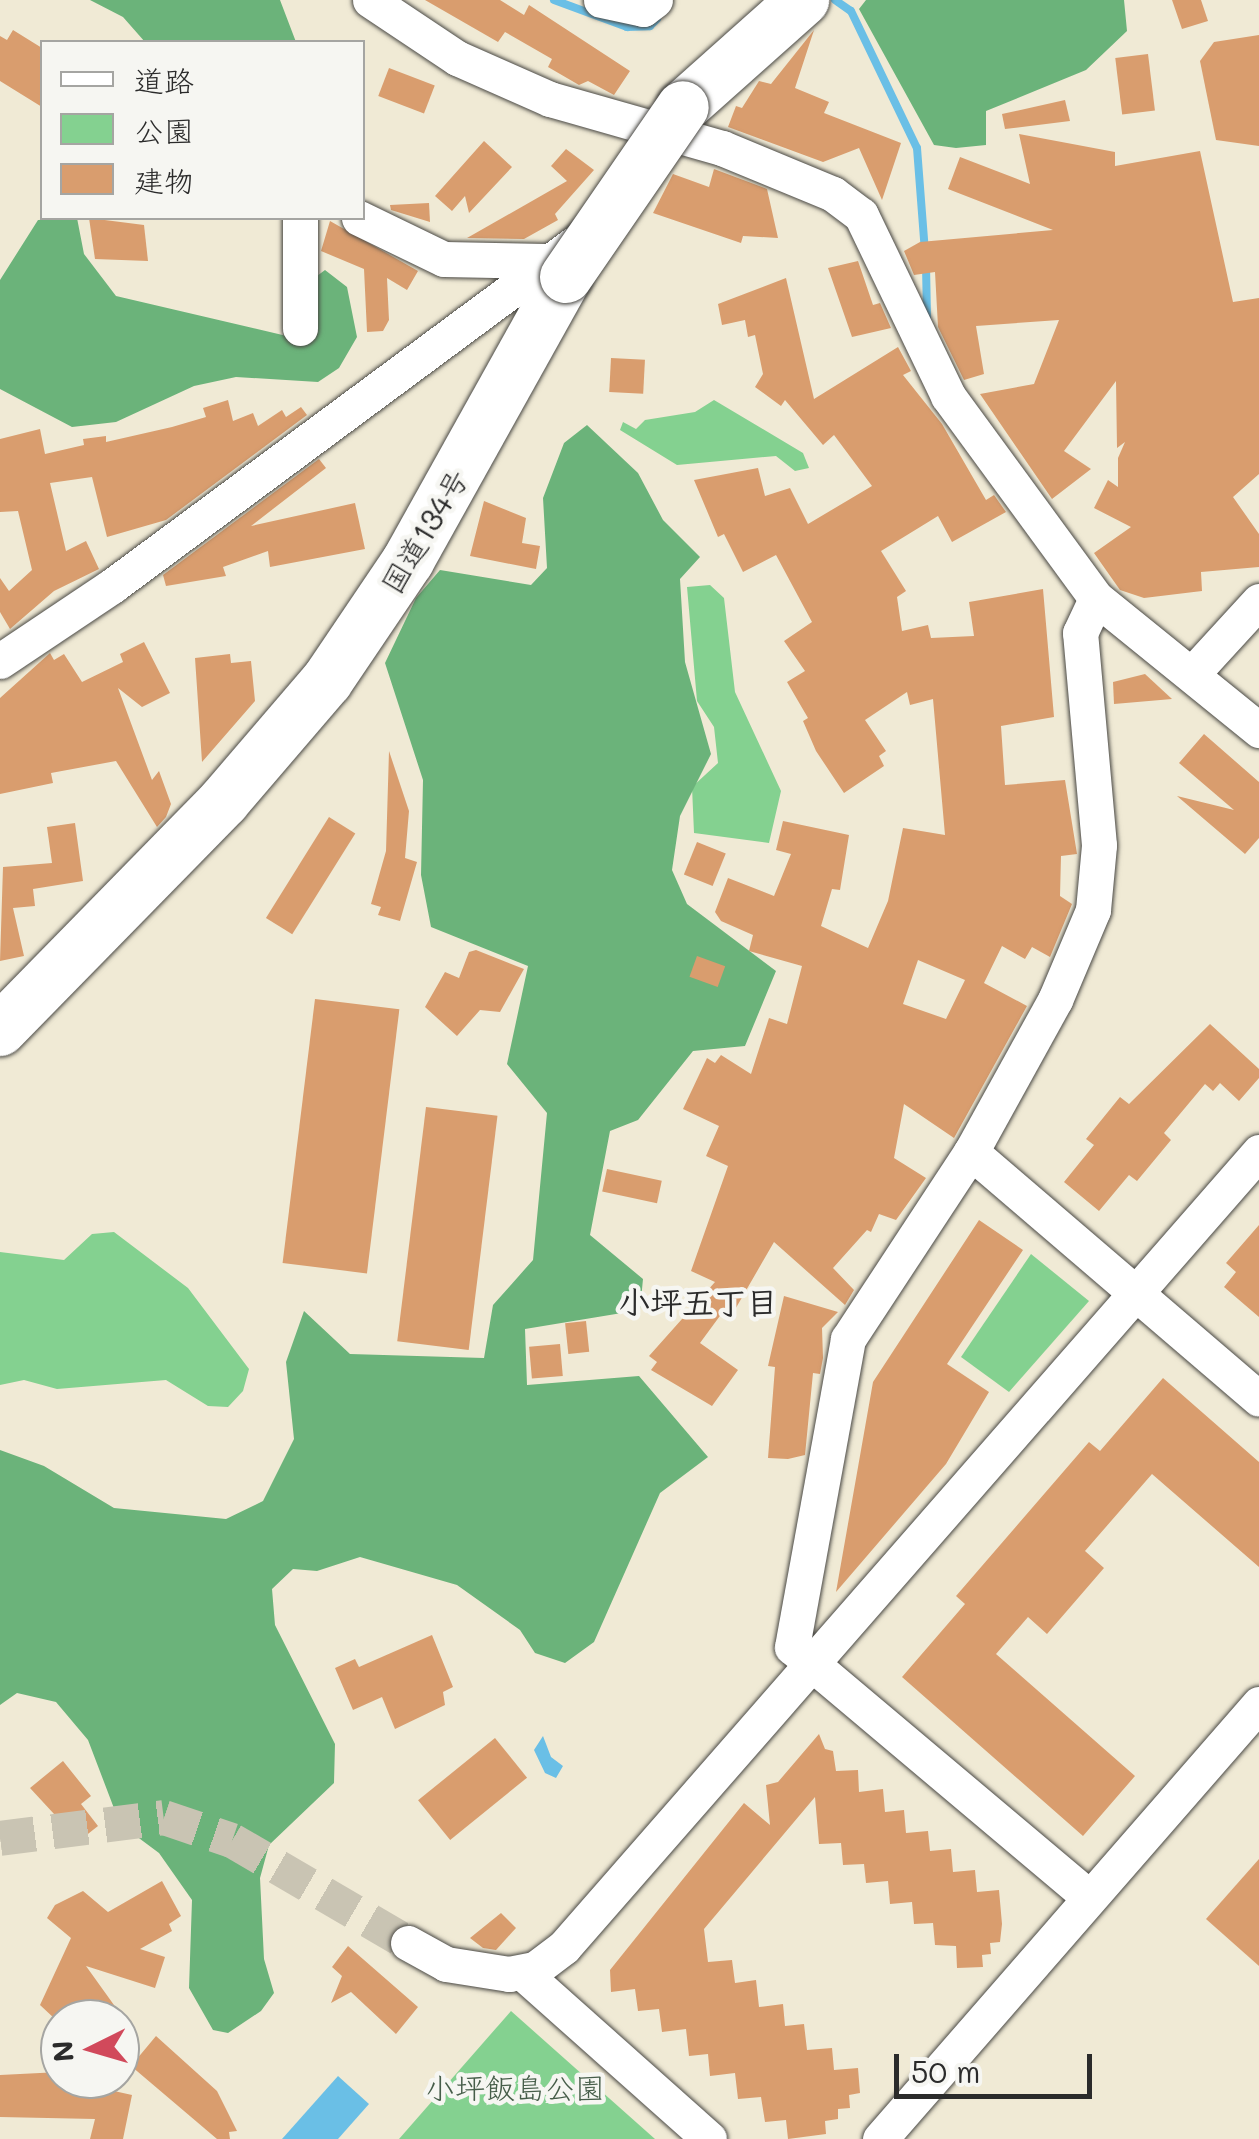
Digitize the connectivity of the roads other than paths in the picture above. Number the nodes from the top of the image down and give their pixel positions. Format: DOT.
graph roads {
  1 [pos="602,0"];
  2 [pos="655,0"];
  3 [pos="803,0"];
  4 [pos="384,4"];
  5 [pos="671,119"];
  6 [pos="300,220"];
  7 [pos="362,220"];
  8 [pos="556,269"];
  9 [pos="300,328"];
  10 [pos="1096,598"];
  11 [pos="1259,602"];
  12 [pos="0,660"];
  13 [pos="1192,674"];
  14 [pos="1259,730"];
  15 [pos="0,1030"];
  16 [pos="971,1152"];
  17 [pos="1259,1152"];
  18 [pos="1136,1294"];
  19 [pos="1259,1399"];
  20 [pos="813,1663"];
  21 [pos="1259,1704"];
  22 [pos="1089,1897"];
  23 [pos="408,1943"];
  24 [pos="523,1973"];
  25 [pos="709,2139"];
  26 [pos="880,2139"];
  1 -- 2 [label="street"];
  3 -- 5 [label="highway, 国道134号"];
  4 -- 5 [label="street"];
  5 -- 8 [label="highway, 国道134号, bridge"];
  5 -- 10 [label="street"];
  6 -- 9 [label="street"];
  7 -- 8 [label="street"];
  8 -- 12 [label="street"];
  8 -- 15 [label="highway, 国道134号"];
  10 -- 13 [label="street"];
  10 -- 16 [label="street"];
  11 -- 13 [label="street"];
  13 -- 14 [label="street"];
  16 -- 18 [label="street"];
  16 -- 20 [label="street"];
  17 -- 18 [label="street"];
  18 -- 19 [label="street"];
  18 -- 20 [label="street"];
  20 -- 22 [label="street"];
  20 -- 24 [label="street"];
  21 -- 22 [label="street"];
  22 -- 26 [label="street"];
  23 -- 24 [label="street"];
  24 -- 25 [label="street"];
}
